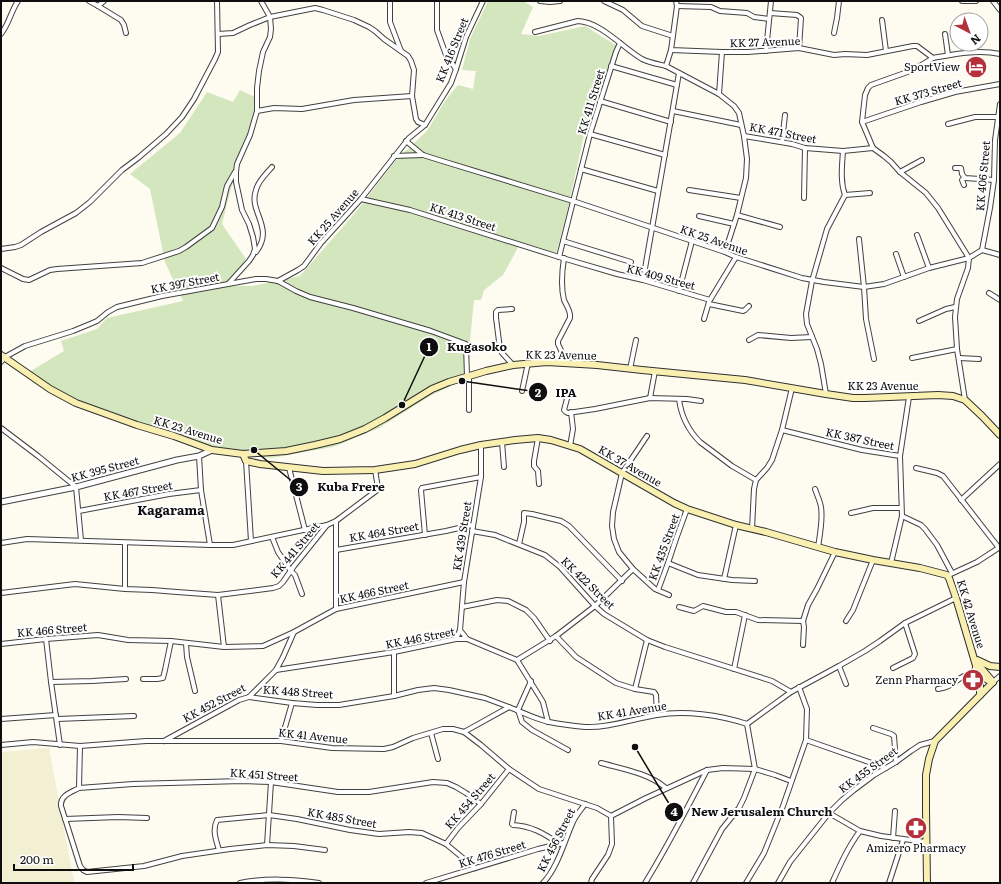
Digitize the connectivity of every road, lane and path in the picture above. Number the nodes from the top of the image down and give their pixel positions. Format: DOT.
graph roads {
  1 [pos="18,1"];
  2 [pos="89,1"];
  3 [pos="104,1"];
  4 [pos="217,1"];
  5 [pos="261,1"];
  6 [pos="390,1"];
  7 [pos="437,1"];
  8 [pos="483,1"];
  9 [pos="540,1"];
  10 [pos="560,1"];
  11 [pos="604,1"];
  12 [pos="771,1"];
  13 [pos="838,1"];
  14 [pos="962,1"];
  15 [pos="976,1"];
  16 [pos="993,1"];
  17 [pos="677,3"];
  18 [pos="98,6"];
  19 [pos="1000,10"];
  20 [pos="770,13"];
  21 [pos="270,17"];
  22 [pos="769,19"];
  23 [pos="882,20"];
  24 [pos="535,32"];
  25 [pos="126,33"];
  26 [pos="834,33"];
  27 [pos="1,34"];
  28 [pos="218,34"];
  29 [pos="945,34"];
  30 [pos="673,36"];
  31 [pos="620,43"];
  32 [pos="799,48"];
  33 [pos="671,50"];
  34 [pos="401,51"];
  35 [pos="766,51"];
  36 [pos="886,51"];
  37 [pos="722,52"];
  38 [pos="1000,54"];
  39 [pos="948,55"];
  40 [pos="933,58"];
  41 [pos="611,66"];
  42 [pos="666,66"];
  43 [pos="456,69"];
  44 [pos="679,73"];
  45 [pos="1000,84"];
  46 [pos="677,85"];
  47 [pos="719,94"];
  48 [pos="412,96"];
  49 [pos="600,101"];
  50 [pos="1000,104"];
  51 [pos="257,111"];
  52 [pos="672,111"];
  53 [pos="785,115"];
  54 [pos="998,117"];
  55 [pos="671,122"];
  56 [pos="862,122"];
  57 [pos="948,124"];
  58 [pos="425,125"];
  59 [pos="741,125"];
  60 [pos="590,134"];
  61 [pos="744,136"];
  62 [pos="406,141"];
  63 [pos="782,142"];
  64 [pos="805,148"];
  65 [pos="873,148"];
  66 [pos="843,151"];
  67 [pos="423,155"];
  68 [pos="665,155"];
  69 [pos="394,156"];
  70 [pos="922,160"];
  71 [pos="272,167"];
  72 [pos="955,168"];
  73 [pos="581,169"];
  74 [pos="236,172"];
  75 [pos="900,172"];
  76 [pos="964,178"];
  77 [pos="994,180"];
  78 [pos="964,185"];
  79 [pos="689,190"];
  80 [pos="658,191"];
  81 [pos="870,193"];
  82 [pos="845,195"];
  83 [pos="741,198"];
  84 [pos="804,198"];
  85 [pos="361,199"];
  86 [pos="573,201"];
  87 [pos="737,215"];
  88 [pos="699,216"];
  89 [pos="734,224"];
  90 [pos="780,227"];
  91 [pos="652,228"];
  92 [pos="917,235"];
  93 [pos="859,239"];
  94 [pos="563,240"];
  95 [pos="692,242"];
  96 [pos="1,249"];
  97 [pos="982,250"];
  98 [pos="725,252"];
  99 [pos="896,254"];
  100 [pos="1000,255"];
  101 [pos="253,256"];
  102 [pos="559,257"];
  103 [pos="736,257"];
  104 [pos="564,258"];
  105 [pos="969,258"];
  106 [pos="631,262"];
  107 [pos="1,268"];
  108 [pos="929,268"];
  109 [pos="904,277"];
  110 [pos="643,280"];
  111 [pos="278,281"];
  112 [pos="812,281"];
  113 [pos="228,284"];
  114 [pos="864,287"];
  115 [pos="679,291"];
  116 [pos="989,293"];
  117 [pos="1000,300"];
  118 [pos="710,302"];
  119 [pos="749,306"];
  120 [pos="955,307"];
  121 [pos="512,309"];
  122 [pos="704,320"];
  123 [pos="919,321"];
  124 [pos="812,337"];
  125 [pos="636,340"];
  126 [pos="749,340"];
  127 [pos="957,349"];
  128 [pos="2,358"];
  129 [pos="912,358"];
  130 [pos="959,358"];
  131 [pos="874,359"];
  132 [pos="979,359"];
  133 [pos="528,363"];
  134 [pos="567,363"];
  135 [pos="513,365"];
  136 [pos="630,369"];
  137 [pos="655,371"];
  138 [pos="468,376"];
  139 [pos="792,388"];
  140 [pos="522,391"];
  141 [pos="826,394"];
  142 [pos="568,395"];
  143 [pos="909,397"];
  144 [pos="650,398"];
  145 [pos="680,399"];
  146 [pos="965,400"];
  147 [pos="701,401"];
  148 [pos="469,410"];
  149 [pos="571,412"];
  150 [pos="1,428"];
  151 [pos="782,430"];
  152 [pos="1000,435"];
  153 [pos="647,436"];
  154 [pos="538,438"];
  155 [pos="502,442"];
  156 [pos="481,445"];
  157 [pos="570,446"];
  158 [pos="212,450"];
  159 [pos="243,454"];
  160 [pos="199,456"];
  161 [pos="900,456"];
  162 [pos="246,461"];
  163 [pos="1000,464"];
  164 [pos="290,468"];
  165 [pos="504,468"];
  166 [pos="916,468"];
  167 [pos="375,470"];
  168 [pos="622,473"];
  169 [pos="481,477"];
  170 [pos="756,480"];
  171 [pos="539,484"];
  172 [pos="76,487"];
  173 [pos="815,489"];
  174 [pos="201,490"];
  175 [pos="961,500"];
  176 [pos="1,502"];
  177 [pos="901,508"];
  178 [pos="687,509"];
  179 [pos="78,510"];
  180 [pos="851,513"];
  181 [pos="902,516"];
  182 [pos="336,521"];
  183 [pos="472,525"];
  184 [pos="736,525"];
  185 [pos="327,526"];
  186 [pos="752,529"];
  187 [pos="305,530"];
  188 [pos="472,531"];
  189 [pos="426,535"];
  190 [pos="272,537"];
  191 [pos="81,540"];
  192 [pos="251,541"];
  193 [pos="125,543"];
  194 [pos="1,544"];
  195 [pos="519,544"];
  196 [pos="210,545"];
  197 [pos="818,547"];
  198 [pos="999,548"];
  199 [pos="336,550"];
  200 [pos="835,552"];
  201 [pos="873,560"];
  202 [pos="668,563"];
  203 [pos="891,563"];
  204 [pos="633,570"];
  205 [pos="291,571"];
  206 [pos="950,574"];
  207 [pos="724,579"];
  208 [pos="622,581"];
  209 [pos="755,581"];
  210 [pos="464,582"];
  211 [pos="125,589"];
  212 [pos="658,590"];
  213 [pos="1,593"];
  214 [pos="302,594"];
  215 [pos="218,595"];
  216 [pos="669,595"];
  217 [pos="956,598"];
  218 [pos="595,606"];
  219 [pos="462,607"];
  220 [pos="679,607"];
  221 [pos="336,609"];
  222 [pos="744,615"];
  223 [pos="846,621"];
  224 [pos="803,622"];
  225 [pos="905,623"];
  226 [pos="460,630"];
  227 [pos="294,632"];
  228 [pos="556,636"];
  229 [pos="46,639"];
  230 [pos="456,639"];
  231 [pos="467,639"];
  232 [pos="647,640"];
  233 [pos="171,641"];
  234 [pos="550,641"];
  235 [pos="186,643"];
  236 [pos="1,644"];
  237 [pos="803,645"];
  238 [pos="224,647"];
  239 [pos="394,652"];
  240 [pos="974,659"];
  241 [pos="517,660"];
  242 [pos="839,666"];
  243 [pos="977,667"];
  244 [pos="1000,667"];
  245 [pos="893,668"];
  246 [pos="276,670"];
  247 [pos="734,670"];
  248 [pos="1000,676"];
  249 [pos="126,679"];
  250 [pos="143,679"];
  251 [pos="531,681"];
  252 [pos="51,682"];
  253 [pos="993,682"];
  254 [pos="846,684"];
  255 [pos="799,687"];
  256 [pos="635,689"];
  257 [pos="938,689"];
  258 [pos="195,691"];
  259 [pos="791,692"];
  260 [pos="394,696"];
  261 [pos="980,696"];
  262 [pos="249,697"];
  263 [pos="292,703"];
  264 [pos="509,707"];
  265 [pos="518,710"];
  266 [pos="657,715"];
  267 [pos="134,716"];
  268 [pos="56,717"];
  269 [pos="1,719"];
  270 [pos="548,722"];
  271 [pos="747,724"];
  272 [pos="873,728"];
  273 [pos="464,732"];
  274 [pos="430,733"];
  275 [pos="806,740"];
  276 [pos="282,741"];
  277 [pos="935,741"];
  278 [pos="162,742"];
  279 [pos="1,745"];
  280 [pos="60,745"];
  281 [pos="80,746"];
  282 [pos="568,750"];
  283 [pos="438,759"];
  284 [pos="896,762"];
  285 [pos="601,763"];
  286 [pos="886,768"];
  287 [pos="754,769"];
  288 [pos="508,770"];
  289 [pos="707,770"];
  290 [pos="271,782"];
  291 [pos="791,782"];
  292 [pos="79,788"];
  293 [pos="666,788"];
  294 [pos="481,804"];
  295 [pos="585,804"];
  296 [pos="895,811"];
  297 [pos="514,812"];
  298 [pos="829,813"];
  299 [pos="269,815"];
  300 [pos="611,816"];
  301 [pos="147,818"];
  302 [pos="65,819"];
  303 [pos="860,830"];
  304 [pos="893,838"];
  305 [pos="903,840"];
  306 [pos="926,842"];
  307 [pos="564,843"];
  308 [pos="446,844"];
  309 [pos="559,844"];
  310 [pos="267,845"];
  311 [pos="219,850"];
  312 [pos="325,850"];
  313 [pos="475,868"];
  314 [pos="240,883"];
  315 [pos="319,883"];
  316 [pos="426,883"];
  317 [pos="543,883"];
  318 [pos="591,883"];
  319 [pos="645,883"];
  320 [pos="693,883"];
  321 [pos="746,883"];
  322 [pos="778,883"];
  323 [pos="832,883"];
  324 [pos="889,883"];
  325 [pos="927,883"];
  1 -- 27 [label="street"];
  2 -- 18 [label="street"];
  3 -- 18 [label="street"];
  4 -- 28 [label="street"];
  5 -- 21 [label="street"];
  6 -- 34 [label="street"];
  7 -- 43 [label="street"];
  8 -- 43 [label="street, KK 416 Street"];
  9 -- 10 [label="street"];
  11 -- 30 [label="street"];
  12 -- 20 [label="street"];
  13 -- 26 [label="street"];
  14 -- 15 [label="street"];
  16 -- 19 [label="street"];
  17 -- 22 [label="street"];
  17 -- 30 [label="street"];
  18 -- 25 [label="street"];
  20 -- 22 [label="street"];
  20 -- 32 [label="street"];
  21 -- 28 [label="street"];
  21 -- 34 [label="street"];
  21 -- 51 [label="street"];
  22 -- 35 [label="street"];
  23 -- 36 [label="street"];
  24 -- 31 [label="street"];
  28 -- 96 [label="street"];
  29 -- 39 [label="street"];
  30 -- 33 [label="street"];
  31 -- 41 [label="street, KK 411 Street"];
  31 -- 42 [label="street, KK 471 Street"];
  32 -- 35 [label="street, KK 27 Avenue"];
  32 -- 36 [label="street, KK 27 Avenue"];
  33 -- 37 [label="street, KK 27 Avenue"];
  33 -- 42 [label="street"];
  34 -- 48 [label="street"];
  35 -- 37 [label="street, KK 27 Avenue"];
  36 -- 40 [label="street, KK 27 Avenue"];
  37 -- 47 [label="street"];
  38 -- 39 [label="street"];
  39 -- 40 [label="street"];
  40 -- 56 [label="street"];
  41 -- 46 [label="street"];
  41 -- 49 [label="street, KK 411 Street"];
  42 -- 44 [label="street, KK 471 Street"];
  43 -- 58 [label="street, KK 416 Street"];
  44 -- 46 [label="street"];
  44 -- 47 [label="street, KK 471 Street"];
  45 -- 56 [label="street, KK 373 Street"];
  46 -- 52 [label="street"];
  47 -- 59 [label="street, KK 471 Street"];
  48 -- 51 [label="street"];
  48 -- 58 [label="street"];
  49 -- 55 [label="street"];
  49 -- 60 [label="street, KK 411 Street"];
  50 -- 54 [label="street, KK 406 Street"];
  51 -- 74 [label="street"];
  52 -- 55 [label="street"];
  52 -- 59 [label="street"];
  53 -- 63 [label="street"];
  54 -- 57 [label="street"];
  54 -- 77 [label="street, KK 406 Street"];
  55 -- 68 [label="street"];
  56 -- 65 [label="street"];
  58 -- 62 [label="street, KK 416 Street"];
  59 -- 61 [label="street, KK 471 Street"];
  60 -- 68 [label="street"];
  60 -- 73 [label="street, KK 411 Street"];
  61 -- 63 [label="street, KK 471 Street"];
  61 -- 83 [label="street"];
  62 -- 67 [label="street, KK 25 Avenue"];
  62 -- 69 [label="street, KK 25 Avenue"];
  63 -- 64 [label="street, KK 471 Street"];
  64 -- 66 [label="street, KK 471 Street"];
  64 -- 84 [label="street"];
  65 -- 66 [label="street, KK 471 Street"];
  65 -- 75 [label="street"];
  66 -- 82 [label="street"];
  67 -- 69 [label="street, KK 25 Avenue"];
  67 -- 86 [label="street, KK 25 Avenue"];
  68 -- 80 [label="street"];
  69 -- 85 [label="street, KK 25 Avenue"];
  70 -- 75 [label="street"];
  71 -- 101 [label="street, KK 397 Street"];
  72 -- 76 [label="street"];
  73 -- 80 [label="street"];
  73 -- 86 [label="street, KK 411 Street"];
  74 -- 101 [label="street"];
  74 -- 107 [label="street"];
  75 -- 105 [label="street"];
  76 -- 77 [label="street"];
  76 -- 78 [label="street"];
  77 -- 97 [label="street, KK 406 Street"];
  79 -- 83 [label="street"];
  80 -- 91 [label="street"];
  81 -- 82 [label="street"];
  82 -- 112 [label="street"];
  83 -- 87 [label="street"];
  85 -- 102 [label="street, KK 413 Street"];
  85 -- 111 [label="street, KK 25 Avenue"];
  86 -- 91 [label="street, KK 25 Avenue"];
  86 -- 94 [label="street, KK 411 Street"];
  87 -- 89 [label="street"];
  87 -- 90 [label="street"];
  88 -- 89 [label="street"];
  89 -- 98 [label="street"];
  91 -- 95 [label="street, KK 25 Avenue"];
  91 -- 110 [label="street"];
  92 -- 108 [label="street"];
  93 -- 114 [label="street"];
  94 -- 102 [label="street, KK 411 Street"];
  94 -- 106 [label="street"];
  95 -- 98 [label="street, KK 25 Avenue"];
  95 -- 115 [label="street"];
  97 -- 100 [label="street"];
  97 -- 105 [label="street, KK 25 Avenue"];
  98 -- 103 [label="street, KK 25 Avenue"];
  99 -- 109 [label="street"];
  101 -- 113 [label="street, KK 397 Street"];
  102 -- 104 [label="street, KK 409 Street"];
  103 -- 112 [label="street, KK 25 Avenue"];
  103 -- 118 [label="street"];
  104 -- 110 [label="street, KK 409 Street"];
  104 -- 134 [label="street"];
  105 -- 108 [label="street, KK 25 Avenue"];
  105 -- 120 [label="street"];
  108 -- 109 [label="street, KK 25 Avenue"];
  109 -- 114 [label="street, KK 25 Avenue"];
  110 -- 115 [label="street, KK 409 Street"];
  111 -- 113 [label="street"];
  111 -- 138 [label="street"];
  112 -- 114 [label="street, KK 25 Avenue"];
  112 -- 124 [label="street"];
  113 -- 128 [label="street, KK 397 Street"];
  114 -- 131 [label="street"];
  115 -- 118 [label="street, KK 409 Street"];
  116 -- 117 [label="street"];
  118 -- 119 [label="street, KK 409 Street"];
  118 -- 122 [label="street"];
  120 -- 123 [label="street"];
  120 -- 127 [label="street"];
  121 -- 135 [label="street"];
  124 -- 126 [label="street"];
  124 -- 141 [label="street"];
  125 -- 136 [label="street"];
  127 -- 129 [label="street"];
  127 -- 130 [label="street"];
  128 -- 158 [label="main road, KK 23 Avenue"];
  130 -- 132 [label="street"];
  130 -- 146 [label="street"];
  133 -- 134 [label="main road, KK 23 Avenue"];
  133 -- 135 [label="main road, KK 23 Avenue"];
  133 -- 140 [label="street"];
  134 -- 136 [label="main road, KK 23 Avenue"];
  135 -- 138 [label="main road, KK 23 Avenue"];
  136 -- 137 [label="main road, KK 23 Avenue"];
  137 -- 139 [label="main road, KK 23 Avenue"];
  137 -- 144 [label="street"];
  138 -- 148 [label="street"];
  138 -- 159 [label="main road, KK 23 Avenue"];
  139 -- 141 [label="main road, KK 23 Avenue"];
  139 -- 151 [label="street"];
  141 -- 143 [label="main road, KK 23 Avenue"];
  142 -- 149 [label="street"];
  143 -- 146 [label="main road, KK 23 Avenue"];
  143 -- 161 [label="street, KK 387 Street"];
  144 -- 145 [label="street"];
  144 -- 149 [label="street"];
  145 -- 147 [label="street"];
  145 -- 170 [label="street"];
  146 -- 152 [label="main road"];
  149 -- 157 [label="street"];
  150 -- 172 [label="street"];
  151 -- 161 [label="street, KK 387 Street"];
  151 -- 170 [label="street"];
  153 -- 168 [label="street"];
  154 -- 155 [label="main road, KK 37 Avenue"];
  154 -- 157 [label="main road, KK 37 Avenue"];
  154 -- 171 [label="street"];
  155 -- 156 [label="main road, KK 37 Avenue"];
  155 -- 165 [label="street"];
  156 -- 167 [label="main road, KK 37 Avenue"];
  156 -- 169 [label="street, KK 439 Street"];
  157 -- 168 [label="main road, KK 37 Avenue"];
  158 -- 159 [label="main road, KK 23 Avenue"];
  158 -- 160 [label="street, KK 395 Street"];
  159 -- 162 [label="main road"];
  160 -- 172 [label="street, KK 395 Street"];
  160 -- 174 [label="street"];
  161 -- 177 [label="street"];
  162 -- 164 [label="main road, KK 37 Avenue"];
  162 -- 192 [label="street"];
  163 -- 175 [label="street"];
  164 -- 167 [label="main road, KK 37 Avenue"];
  164 -- 187 [label="street"];
  166 -- 175 [label="street"];
  167 -- 182 [label="street, KK 441 Street"];
  168 -- 178 [label="main road, KK 37 Avenue"];
  168 -- 204 [label="street, KK 435 Street"];
  169 -- 183 [label="street, KK 439 Street"];
  169 -- 189 [label="street, KK 464 Street"];
  170 -- 186 [label="street"];
  172 -- 176 [label="street, KK 395 Street"];
  172 -- 179 [label="street"];
  173 -- 197 [label="street"];
  174 -- 179 [label="street, KK 467 Street"];
  174 -- 196 [label="street"];
  175 -- 198 [label="street"];
  177 -- 180 [label="street"];
  177 -- 181 [label="street"];
  178 -- 184 [label="main road, KK 37 Avenue"];
  178 -- 202 [label="street, KK 435 Street"];
  179 -- 191 [label="street"];
  181 -- 203 [label="street"];
  181 -- 206 [label="street"];
  182 -- 185 [label="street, KK 441 Street"];
  182 -- 199 [label="street, KK 464 Street"];
  183 -- 188 [label="street, KK 439 Street"];
  183 -- 189 [label="street"];
  184 -- 186 [label="main road, KK 37 Avenue"];
  184 -- 207 [label="street"];
  185 -- 187 [label="street"];
  185 -- 205 [label="street, KK 441 Street"];
  186 -- 197 [label="main road, KK 37 Avenue"];
  187 -- 190 [label="street"];
  188 -- 195 [label="street, KK 422 Street"];
  188 -- 210 [label="street, KK 439 Street"];
  189 -- 199 [label="street, KK 464 Street"];
  190 -- 192 [label="street"];
  190 -- 205 [label="street"];
  191 -- 193 [label="street"];
  191 -- 194 [label="street"];
  192 -- 196 [label="street"];
  193 -- 196 [label="street"];
  193 -- 211 [label="street"];
  195 -- 208 [label="street"];
  195 -- 218 [label="street, KK 422 Street"];
  197 -- 200 [label="main road, KK 37 Avenue"];
  198 -- 206 [label="street"];
  199 -- 221 [label="street, KK 464 Street"];
  200 -- 201 [label="main road, KK 37 Avenue"];
  200 -- 224 [label="street"];
  201 -- 203 [label="main road, KK 37 Avenue"];
  201 -- 223 [label="street"];
  202 -- 207 [label="street"];
  202 -- 212 [label="street, KK 435 Street"];
  203 -- 206 [label="main road, KK 37 Avenue"];
  204 -- 208 [label="street"];
  204 -- 212 [label="street, KK 435 Street"];
  205 -- 214 [label="street"];
  205 -- 215 [label="street, KK 441 Street"];
  206 -- 217 [label="main road, KK 42 Avenue"];
  207 -- 209 [label="street"];
  208 -- 218 [label="street"];
  210 -- 219 [label="street, KK 439 Street"];
  210 -- 221 [label="street, KK 466 Street"];
  211 -- 213 [label="street, KK 441 Street"];
  211 -- 215 [label="street, KK 441 Street"];
  212 -- 216 [label="street, KK 435 Street"];
  215 -- 238 [label="street"];
  217 -- 225 [label="street"];
  217 -- 240 [label="main road, KK 42 Avenue"];
  218 -- 228 [label="street"];
  218 -- 232 [label="street, KK 422 Street"];
  219 -- 226 [label="street, KK 439 Street"];
  219 -- 234 [label="street"];
  220 -- 222 [label="street"];
  221 -- 227 [label="street, KK 466 Street"];
  222 -- 224 [label="street"];
  222 -- 247 [label="street"];
  224 -- 237 [label="street"];
  225 -- 242 [label="street"];
  225 -- 245 [label="street"];
  226 -- 230 [label="street, KK 439 Street"];
  226 -- 231 [label="street"];
  227 -- 238 [label="street, KK 466 Street"];
  227 -- 246 [label="street, KK 452 Street"];
  228 -- 234 [label="street"];
  228 -- 256 [label="street"];
  229 -- 233 [label="street, KK 466 Street"];
  229 -- 236 [label="street, KK 466 Street"];
  229 -- 252 [label="street"];
  230 -- 231 [label="street, KK 446 Street"];
  230 -- 239 [label="street, KK 446 Street"];
  231 -- 241 [label="street, KK 446 Street"];
  232 -- 247 [label="street, KK 422 Street"];
  232 -- 256 [label="street"];
  233 -- 235 [label="street, KK 466 Street"];
  233 -- 250 [label="street"];
  234 -- 241 [label="street"];
  235 -- 238 [label="street, KK 466 Street"];
  235 -- 258 [label="street"];
  239 -- 246 [label="street, KK 446 Street"];
  239 -- 260 [label="street"];
  240 -- 243 [label="main road, KK 42 Avenue"];
  240 -- 244 [label="main road"];
  240 -- 253 [label="main road, KK 42 Avenue"];
  241 -- 251 [label="street"];
  242 -- 254 [label="street"];
  242 -- 255 [label="street"];
  243 -- 253 [label="main road"];
  243 -- 257 [label="street"];
  243 -- 261 [label="main road, KK 42 Avenue"];
  246 -- 262 [label="street, KK 452 Street"];
  247 -- 259 [label="street, KK 422 Street"];
  248 -- 253 [label="street"];
  249 -- 252 [label="street"];
  251 -- 265 [label="street"];
  251 -- 270 [label="street"];
  252 -- 268 [label="street"];
  253 -- 261 [label="main road"];
  255 -- 259 [label="street"];
  255 -- 275 [label="street"];
  256 -- 266 [label="street"];
  259 -- 271 [label="street"];
  260 -- 263 [label="street, KK 448 Street"];
  260 -- 264 [label="street, KK 448 Street"];
  261 -- 277 [label="main road"];
  262 -- 263 [label="street, KK 448 Street"];
  262 -- 278 [label="street, KK 452 Street"];
  263 -- 276 [label="street"];
  264 -- 265 [label="street, KK 41 Avenue"];
  264 -- 273 [label="street"];
  265 -- 270 [label="street, KK 41 Avenue"];
  265 -- 282 [label="street"];
  266 -- 270 [label="street, KK 41 Avenue"];
  266 -- 271 [label="street, KK 41 Avenue"];
  267 -- 268 [label="street"];
  268 -- 269 [label="street"];
  268 -- 280 [label="street"];
  271 -- 287 [label="street"];
  272 -- 284 [label="street"];
  273 -- 274 [label="street, KK 41 Avenue"];
  273 -- 288 [label="street"];
  274 -- 276 [label="street, KK 41 Avenue"];
  274 -- 283 [label="street"];
  275 -- 286 [label="street"];
  275 -- 291 [label="street"];
  276 -- 278 [label="street, KK 41 Avenue"];
  277 -- 284 [label="street, KK 455 Street"];
  277 -- 306 [label="main road"];
  278 -- 281 [label="street, KK 41 Avenue"];
  279 -- 280 [label="street, KK 41 Avenue"];
  280 -- 281 [label="street, KK 41 Avenue"];
  281 -- 292 [label="street"];
  284 -- 286 [label="street, KK 455 Street"];
  285 -- 293 [label="street"];
  286 -- 298 [label="street, KK 455 Street"];
  287 -- 289 [label="street"];
  287 -- 291 [label="street"];
  287 -- 320 [label="street"];
  288 -- 294 [label="street, KK 454 Street"];
  288 -- 295 [label="street"];
  289 -- 293 [label="street"];
  289 -- 319 [label="street"];
  290 -- 292 [label="street, KK 451 Street"];
  290 -- 294 [label="street, KK 451 Street"];
  290 -- 299 [label="street"];
  291 -- 321 [label="street"];
  292 -- 302 [label="street"];
  293 -- 300 [label="street"];
  294 -- 308 [label="street, KK 454 Street"];
  295 -- 300 [label="street"];
  295 -- 307 [label="street, KK 456 Street"];
  296 -- 304 [label="street"];
  297 -- 309 [label="street"];
  298 -- 303 [label="street"];
  298 -- 322 [label="street, KK 455 Street"];
  299 -- 308 [label="street, KK 485 Street"];
  299 -- 310 [label="street"];
  299 -- 311 [label="street, KK 485 Street"];
  300 -- 318 [label="street"];
  301 -- 302 [label="street"];
  302 -- 311 [label="street"];
  303 -- 304 [label="street"];
  303 -- 323 [label="street"];
  304 -- 305 [label="street"];
  305 -- 306 [label="street"];
  305 -- 324 [label="street"];
  306 -- 325 [label="main road"];
  307 -- 309 [label="street, KK 476 Street"];
  307 -- 317 [label="street, KK 456 Street"];
  308 -- 313 [label="street, KK 485 Street"];
  309 -- 313 [label="street, KK 476 Street"];
  310 -- 311 [label="street"];
  310 -- 312 [label="street"];
  313 -- 316 [label="street, KK 476 Street"];
  314 -- 315 [label="street"];
}
